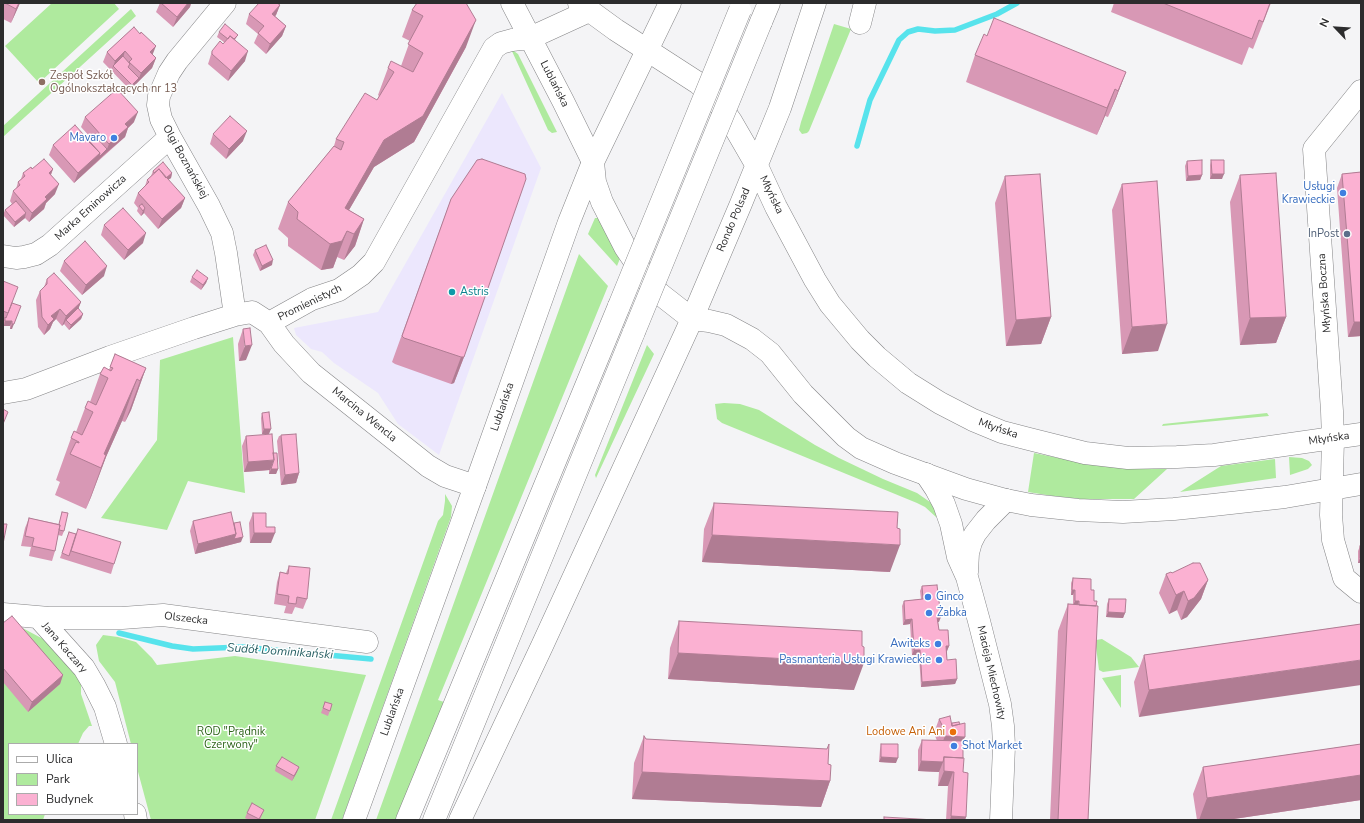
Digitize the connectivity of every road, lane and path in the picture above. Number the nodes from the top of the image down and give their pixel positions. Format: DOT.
graph roads {
  1 [pos="225,3"];
  2 [pos="512,3"];
  3 [pos="670,3"];
  4 [pos="815,3"];
  5 [pos="741,6"];
  6 [pos="584,7"];
  7 [pos="765,12"];
  8 [pos="530,38"];
  9 [pos="647,50"];
  10 [pos="1361,91"];
  11 [pos="170,137"];
  12 [pos="592,162"];
  13 [pos="757,166"];
  14 [pos="3,256"];
  15 [pos="235,315"];
  16 [pos="692,319"];
  17 [pos="269,323"];
  18 [pos="3,393"];
  19 [pos="1361,434"];
  20 [pos="1333,439"];
  21 [pos="926,474"];
  22 [pos="1361,484"];
  23 [pos="475,486"];
  24 [pos="1332,488"];
  25 [pos="1006,500"];
  26 [pos="966,577"];
  27 [pos="1361,592"];
  28 [pos="3,614"];
  29 [pos="39,618"];
  30 [pos="367,642"];
  31 [pos="116,743"];
  32 [pos="354,820"];
  33 [pos="407,820"];
  34 [pos="434,820"];
  35 [pos="460,820"];
  36 [pos="1001,820"];
  1 -- 11 [label="main road, Olgi Boznańskiej"];
  2 -- 8 [label="main road, Lublańska"];
  3 -- 9 [label="main road"];
  4 -- 13 [label="main road, Rondo Polsad"];
  5 -- 33 [label="main road, bridge"];
  6 -- 8 [label="main road, Promienistych"];
  6 -- 9 [label="main road"];
  7 -- 34 [label="main road, bridge"];
  8 -- 12 [label="main road, Lublańska"];
  8 -- 17 [label="main road, Promienistych"];
  9 -- 12 [label="main road"];
  9 -- 13 [label="main road"];
  10 -- 20 [label="main road, Młyńska Boczna"];
  11 -- 14 [label="main road, Marka Eminowicza"];
  11 -- 15 [label="main road, Olgi Boznańskiej"];
  12 -- 16 [label="main road"];
  12 -- 23 [label="main road, Lublańska"];
  13 -- 16 [label="main road, Rondo Polsad"];
  13 -- 20 [label="main road, Młyńska"];
  15 -- 17 [label="main road, Promienistych"];
  15 -- 18 [label="main road, Promienistych"];
  16 -- 21 [label="main road"];
  16 -- 35 [label="main road"];
  17 -- 23 [label="main road, Marcina Wencla"];
  19 -- 20 [label="main road, Młyńska"];
  20 -- 24 [label="main road, Młyńska Boczna"];
  21 -- 25 [label="main road"];
  21 -- 26 [label="main road, Macieja Miechowity"];
  22 -- 24 [label="main road"];
  23 -- 32 [label="main road, Lublańska"];
  24 -- 25 [label="main road"];
  24 -- 27 [label="main road, Młyńska Boczna"];
  25 -- 26 [label="main road, Macieja Miechowity"];
  26 -- 36 [label="main road, Macieja Miechowity"];
  28 -- 29 [label="main road, Olszecka"];
  29 -- 30 [label="main road, Olszecka"];
  29 -- 31 [label="main road, Jana Kaczary"];
}
